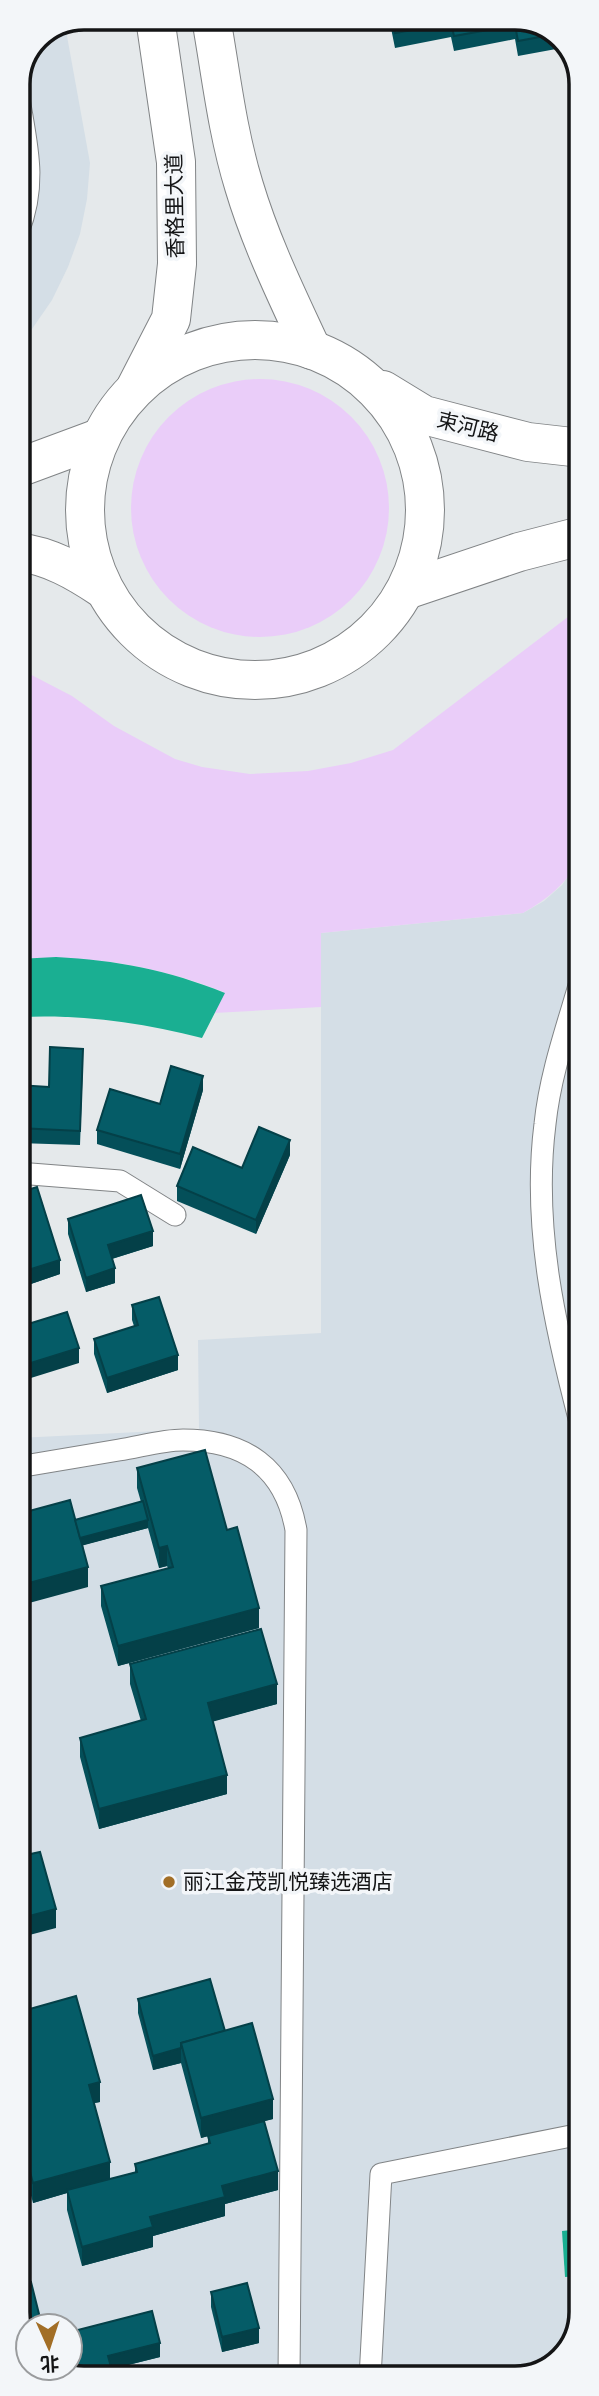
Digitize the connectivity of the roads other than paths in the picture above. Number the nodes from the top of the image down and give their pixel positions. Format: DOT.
graph roads {
  1 [pos="157,30"];
  2 [pos="213,30"];
  3 [pos="312,350"];
  4 [pos="365,379"];
  5 [pos="136,387"];
  6 [pos="99,438"];
  7 [pos="569,447"];
  8 [pos="30,464"];
  9 [pos="569,539"];
  10 [pos="30,554"];
  11 [pos="103,589"];
  12 [pos="409,589"];
  13 [pos="569,1022"];
  14 [pos="30,1174"];
  15 [pos="175,1215"];
  16 [pos="569,1379"];
  17 [pos="30,1465"];
  18 [pos="569,2136"];
  19 [pos="289,2366"];
  20 [pos="371,2366"];
  1 -- 5 [label="main road, 香格里大道"];
  2 -- 3 [label="main road"];
  3 -- 4 [label="main road"];
  3 -- 5 [label="main road"];
  4 -- 7 [label="main road, 束河路"];
  4 -- 12 [label="main road"];
  5 -- 6 [label="main road"];
  6 -- 8 [label="main road"];
  6 -- 11 [label="main road"];
  9 -- 12 [label="main road"];
  10 -- 11 [label="main road"];
  11 -- 12 [label="main road"];
  13 -- 16 [label="lane"];
  14 -- 15 [label="lane"];
  17 -- 19 [label="lane"];
  18 -- 20 [label="lane"];
}
